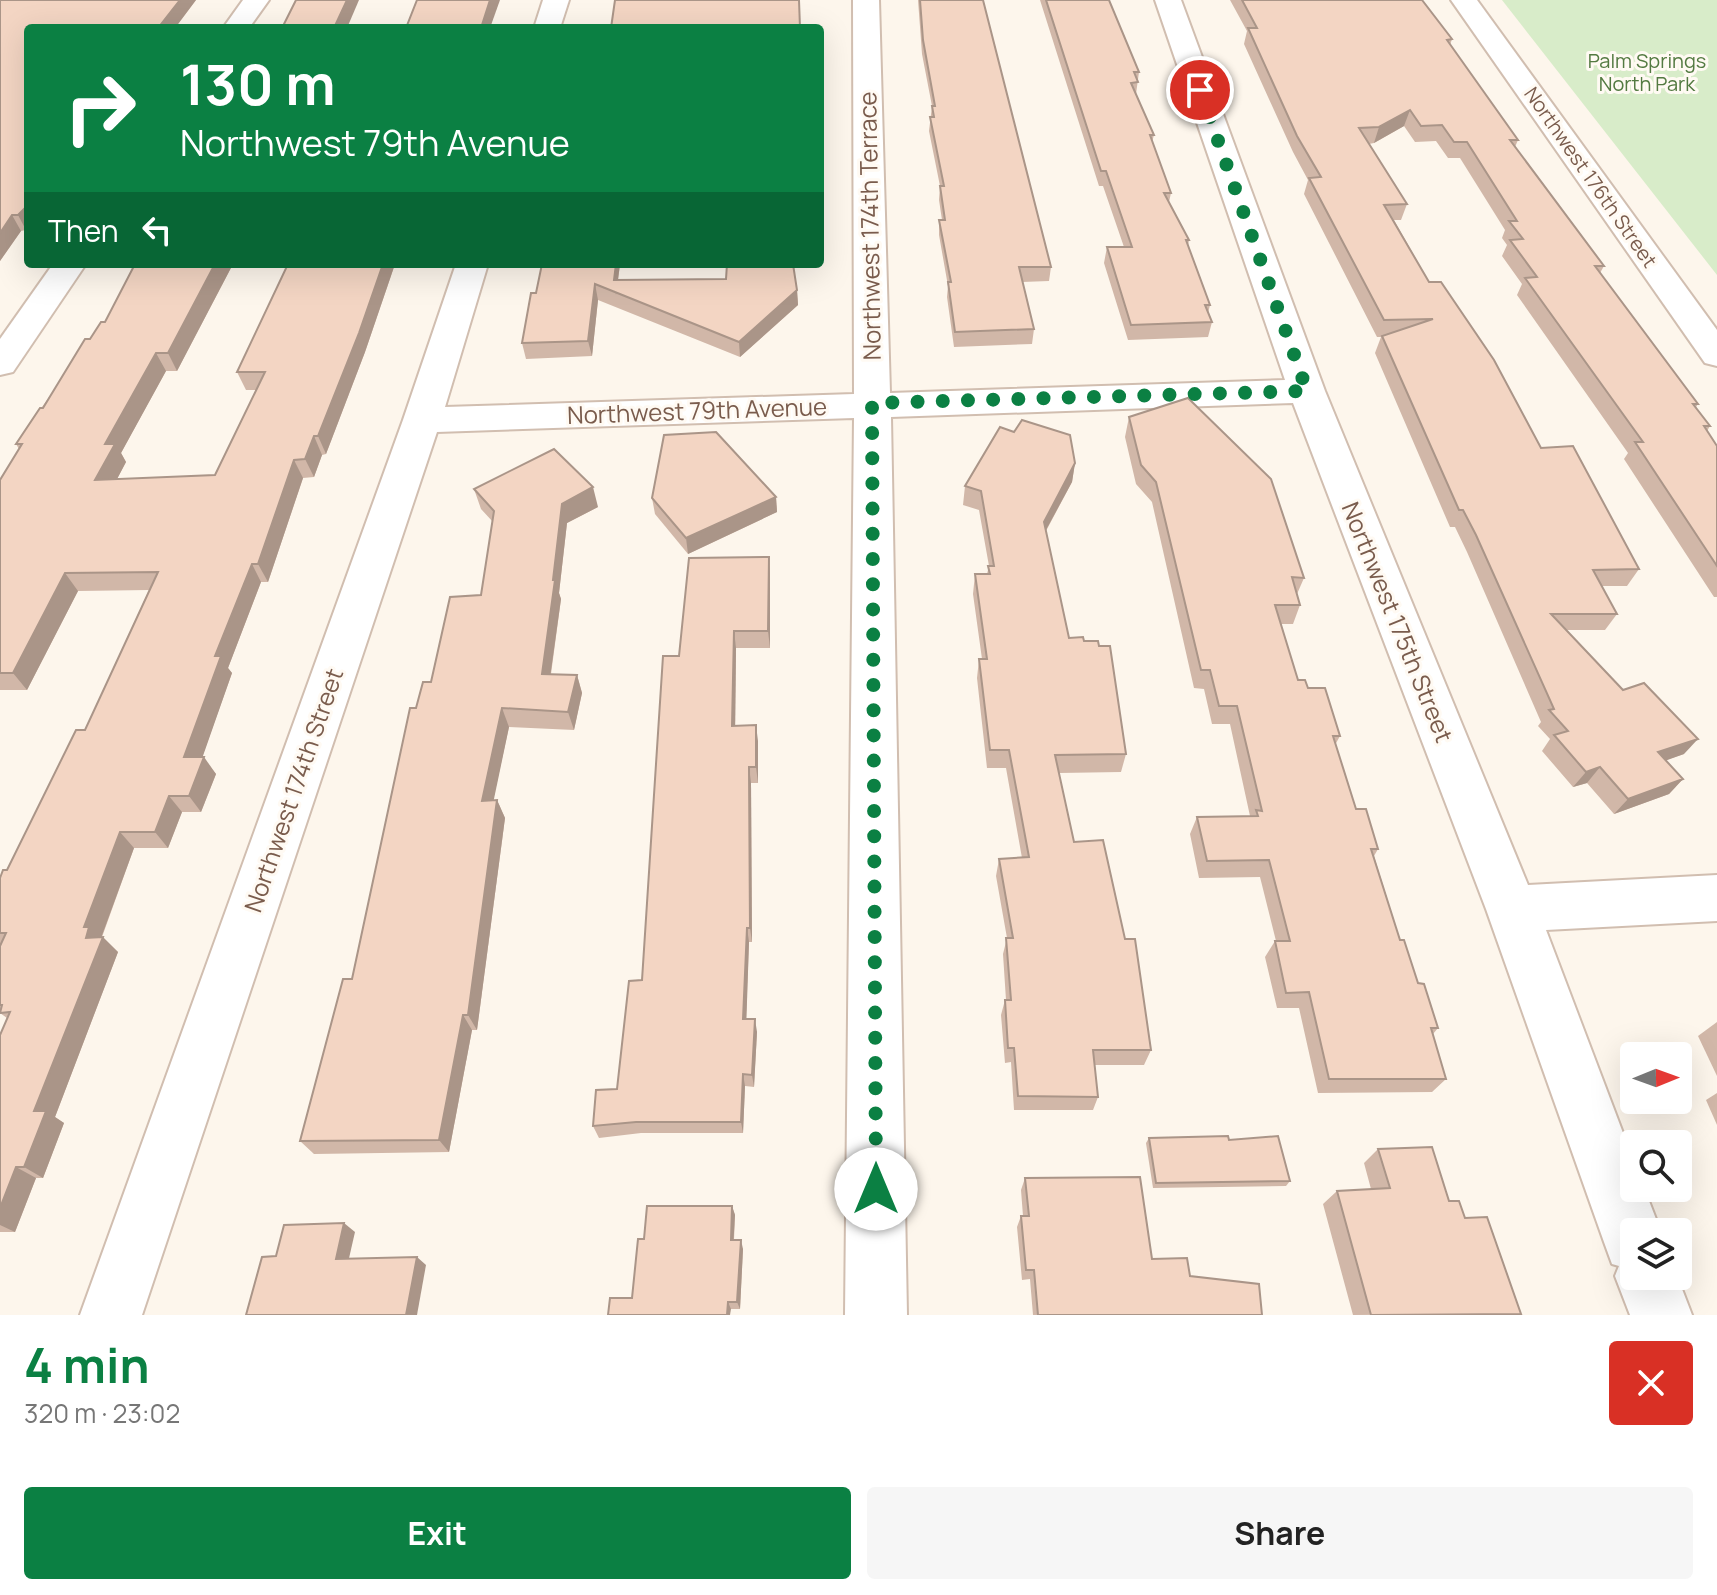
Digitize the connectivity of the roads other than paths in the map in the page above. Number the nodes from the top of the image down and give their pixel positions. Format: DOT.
graph roads {
  1 [pos="256,0"];
  2 [pos="556,0"];
  3 [pos="866,0"];
  4 [pos="1168,0"];
  5 [pos="1464,0"];
  6 [pos="239,24"];
  7 [pos="548,24"];
  8 [pos="67,268"];
  9 [pos="471,268"];
  10 [pos="6,348"];
  11 [pos="1717,354"];
  12 [pos="1307,391"];
  13 [pos="872,403"];
  14 [pos="422,420"];
  15 [pos="1717,898"];
  16 [pos="1512,909"];
  17 [pos="1625,1218"];
  18 [pos="1651,1290"];
  19 [pos="111,1315"];
  20 [pos="876,1315"];
  21 [pos="1661,1315"];
  1 -- 6 [label="street"];
  2 -- 7 [label="street"];
  3 -- 13 [label="street, Northwest 174th Terrace"];
  4 -- 12 [label="street, Northwest 175th Street"];
  5 -- 11 [label="street, Northwest 176th Street"];
  8 -- 10 [label="street"];
  9 -- 14 [label="street, Northwest 174th Street"];
  12 -- 13 [label="street, Northwest 79th Avenue"];
  12 -- 16 [label="street, Northwest 175th Street"];
  13 -- 14 [label="street, Northwest 79th Avenue"];
  13 -- 20 [label="street, Northwest 174th Terrace"];
  14 -- 19 [label="street, Northwest 174th Street"];
  15 -- 16 [label="street"];
  16 -- 17 [label="street, Northwest 175th Street"];
  18 -- 21 [label="street"];
}
